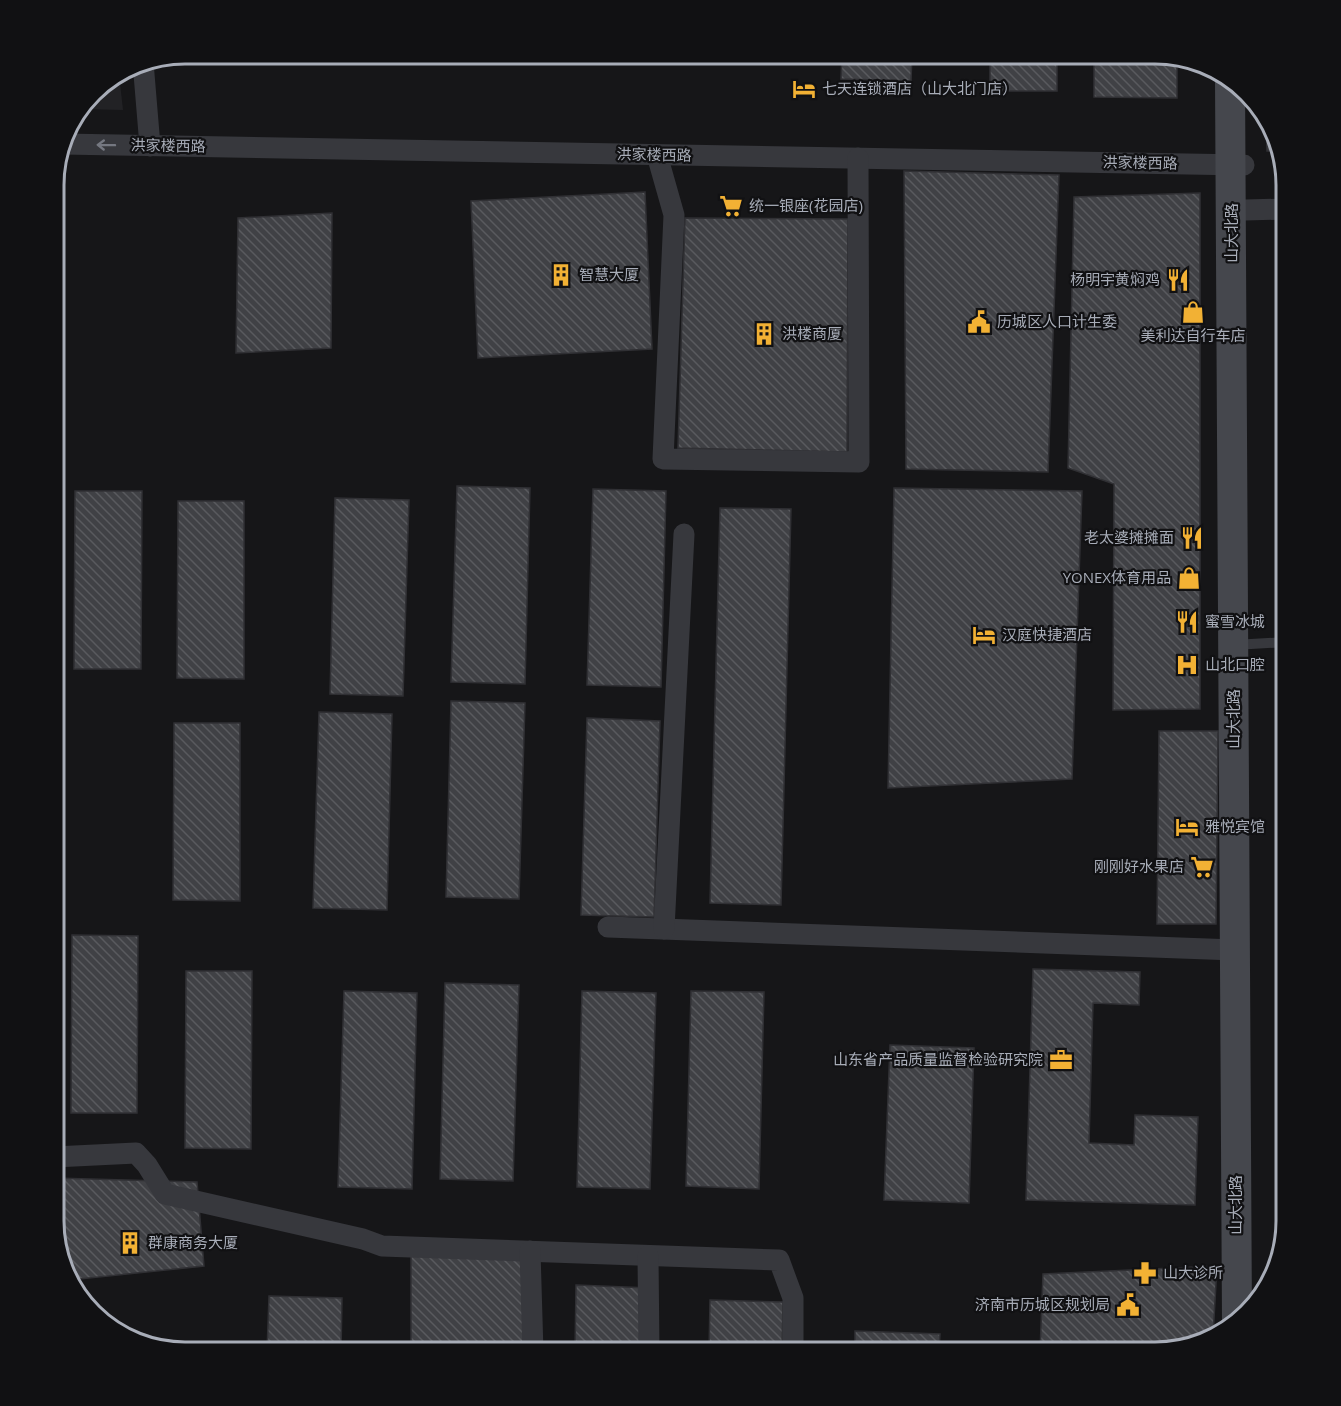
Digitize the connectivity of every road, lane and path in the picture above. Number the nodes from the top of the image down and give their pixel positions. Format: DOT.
graph roads {
  1 [pos="144,72"];
  2 [pos="1231,92"];
  3 [pos="1243,102"];
  4 [pos="72,144"];
  5 [pos="150,146"];
  6 [pos="657,155"];
  7 [pos="858,158"];
  8 [pos="1238,165"];
  9 [pos="1276,209"];
  10 [pos="1245,210"];
  11 [pos="684,534"];
  12 [pos="1276,642"];
  13 [pos="1240,644"];
  14 [pos="609,927"];
  15 [pos="664,929"];
  16 [pos="1235,950"];
  17 [pos="64,1157"];
  18 [pos="530,1251"];
  19 [pos="648,1256"];
  20 [pos="1251,1294"];
  21 [pos="1237,1309"];
  22 [pos="533,1342"];
  23 [pos="649,1342"];
  24 [pos="793,1342"];
  1 -- 5 [label="street"];
  2 -- 8 [label="main road, 山大北路"];
  3 -- 8 [label="main road, 山大北路"];
  5 -- 4 [label="street, 洪家楼西路, one-way"];
  5 -- 6 [label="street, 洪家楼西路"];
  6 -- 7 [label="street, 洪家楼西路"];
  6 -- 7 [label="street"];
  7 -- 8 [label="street, 洪家楼西路"];
  8 -- 10 [label="main road, 山大北路"];
  8 -- 13 [label="main road, 山大北路"];
  9 -- 10 [label="street"];
  10 -- 13 [label="main road, 山大北路"];
  11 -- 15 [label="street"];
  12 -- 13 [label="lane"];
  13 -- 16 [label="main road, 山大北路"];
  13 -- 20 [label="main road, 山大北路"];
  14 -- 15 [label="street"];
  15 -- 16 [label="street"];
  16 -- 21 [label="main road, 山大北路"];
  17 -- 18 [label="street"];
  18 -- 19 [label="street"];
  18 -- 22 [label="street"];
  19 -- 23 [label="street"];
  19 -- 24 [label="street"];
}
